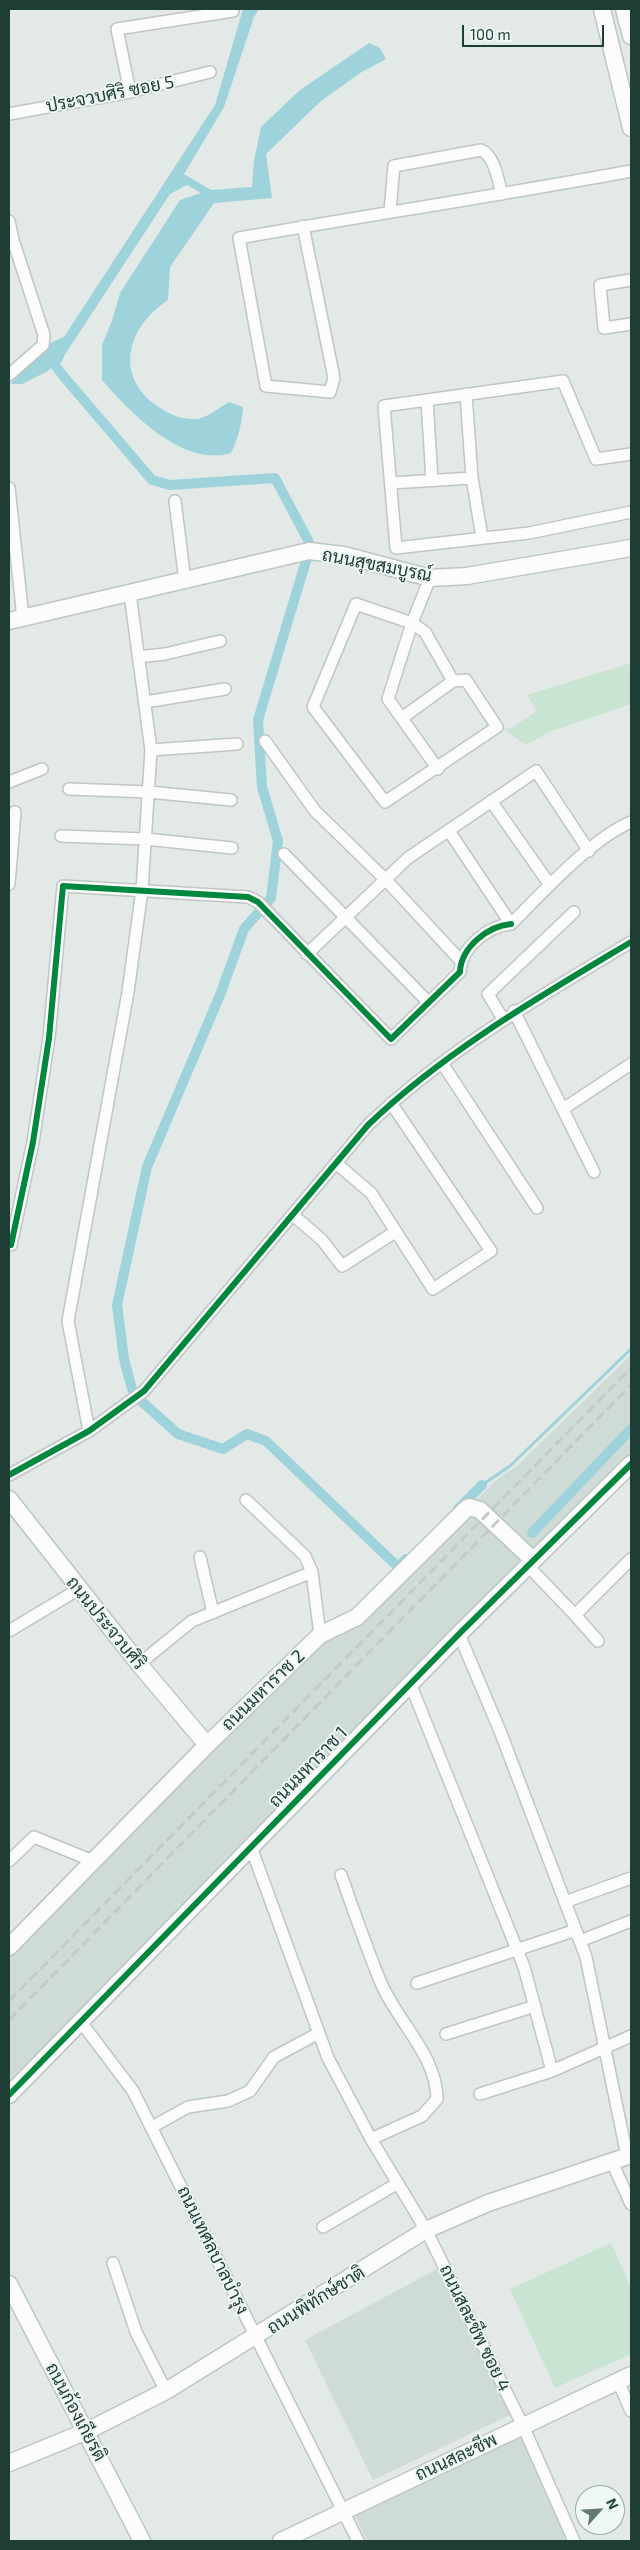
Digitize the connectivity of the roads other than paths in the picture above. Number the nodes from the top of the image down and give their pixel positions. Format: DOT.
graph roads {
  1 [pos="602,9"];
  2 [pos="624,9"];
  3 [pos="233,11"];
  4 [pos="631,36"];
  5 [pos="210,72"];
  6 [pos="130,92"];
  7 [pos="9,114"];
  8 [pos="631,128"];
  9 [pos="631,171"];
  10 [pos="502,194"];
  11 [pos="390,211"];
  12 [pos="9,221"];
  13 [pos="303,226"];
  14 [pos="631,280"];
  15 [pos="631,324"];
  16 [pos="9,375"];
  17 [pos="466,394"];
  18 [pos="427,400"];
  19 [pos="631,454"];
  20 [pos="472,478"];
  21 [pos="432,480"];
  22 [pos="391,483"];
  23 [pos="9,488"];
  24 [pos="175,501"];
  25 [pos="631,512"];
  26 [pos="482,538"];
  27 [pos="631,548"];
  28 [pos="430,578"];
  29 [pos="185,581"];
  30 [pos="130,594"];
  31 [pos="16,619"];
  32 [pos="412,623"];
  33 [pos="220,641"];
  34 [pos="138,657"];
  35 [pos="453,681"];
  36 [pos="225,689"];
  37 [pos="144,702"];
  38 [pos="402,718"];
  39 [pos="265,741"];
  40 [pos="237,744"];
  41 [pos="151,750"];
  42 [pos="42,769"];
  43 [pos="438,769"];
  44 [pos="9,782"];
  45 [pos="69,789"];
  46 [pos="149,792"];
  47 [pos="231,800"];
  48 [pos="491,801"];
  49 [pos="15,812"];
  50 [pos="631,822"];
  51 [pos="449,831"];
  52 [pos="61,836"];
  53 [pos="146,839"];
  54 [pos="232,848"];
  55 [pos="589,851"];
  56 [pos="284,854"];
  57 [pos="10,869"];
  58 [pos="385,879"];
  59 [pos="9,884"];
  60 [pos="550,885"];
  61 [pos="142,890"];
  62 [pos="574,912"];
  63 [pos="346,916"];
  64 [pos="511,924"];
  65 [pos="631,942"];
  66 [pos="307,954"];
  67 [pos="460,960"];
  68 [pos="428,1002"];
  69 [pos="514,1011"];
  70 [pos="503,1019"];
  71 [pos="442,1064"];
  72 [pos="631,1064"];
  73 [pos="391,1103"];
  74 [pos="563,1109"];
  75 [pos="337,1164"];
  76 [pos="594,1172"];
  77 [pos="537,1208"];
  78 [pos="294,1215"];
  79 [pos="395,1232"];
  80 [pos="11,1245"];
  81 [pos="89,1431"];
  82 [pos="631,1464"];
  83 [pos="9,1475"];
  84 [pos="9,1499"];
  85 [pos="246,1500"];
  86 [pos="200,1557"];
  87 [pos="631,1560"];
  88 [pos="530,1562"];
  89 [pos="312,1572"];
  90 [pos="79,1589"];
  91 [pos="213,1613"];
  92 [pos="575,1615"];
  93 [pos="9,1631"];
  94 [pos="459,1634"];
  95 [pos="320,1635"];
  96 [pos="598,1640"];
  97 [pos="139,1664"];
  98 [pos="410,1683"];
  99 [pos="207,1745"];
  100 [pos="251,1847"];
  101 [pos="9,1860"];
  102 [pos="93,1861"];
  103 [pos="341,1875"];
  104 [pos="631,1878"];
  105 [pos="564,1902"];
  106 [pos="631,1921"];
  107 [pos="578,1936"];
  108 [pos="9,1947"];
  109 [pos="517,1949"];
  110 [pos="417,1983"];
  111 [pos="536,2006"];
  112 [pos="81,2022"];
  113 [pos="317,2034"];
  114 [pos="446,2034"];
  115 [pos="631,2036"];
  116 [pos="604,2048"];
  117 [pos="552,2070"];
  118 [pos="480,2094"];
  119 [pos="9,2095"];
  120 [pos="152,2126"];
  121 [pos="370,2139"];
  122 [pos="623,2157"];
  123 [pos="398,2183"];
  124 [pos="631,2204"];
  125 [pos="323,2227"];
  126 [pos="426,2230"];
  127 [pos="113,2263"];
  128 [pos="9,2287"];
  129 [pos="256,2337"];
  130 [pos="625,2378"];
  131 [pos="166,2391"];
  132 [pos="631,2410"];
  133 [pos="523,2426"];
  134 [pos="87,2431"];
  135 [pos="9,2463"];
  136 [pos="342,2510"];
  137 [pos="142,2541"];
  138 [pos="281,2541"];
  139 [pos="358,2541"];
  140 [pos="574,2541"];
  1 -- 8 [label="street"];
  2 -- 4 [label="street"];
  3 -- 6 [label="street"];
  5 -- 6 [label="street, ประจวบศิริ ซอย 5"];
  6 -- 7 [label="street, ประจวบศิริ ซอย 5"];
  9 -- 10 [label="street"];
  10 -- 11 [label="street"];
  10 -- 11 [label="street"];
  11 -- 13 [label="street"];
  12 -- 16 [label="street"];
  13 -- 13 [label="street"];
  14 -- 15 [label="street"];
  17 -- 18 [label="street"];
  17 -- 19 [label="street"];
  17 -- 20 [label="street"];
  18 -- 21 [label="street"];
  18 -- 22 [label="street"];
  20 -- 21 [label="street"];
  20 -- 26 [label="street"];
  21 -- 22 [label="street"];
  22 -- 26 [label="street"];
  23 -- 31 [label="street"];
  24 -- 29 [label="street"];
  25 -- 26 [label="street"];
  27 -- 28 [label="street, ถนนสุขสมบูรณ์"];
  28 -- 29 [label="street, ถนนสุขสมบูรณ์"];
  28 -- 32 [label="street"];
  29 -- 30 [label="street, ถนนสุขสมบูรณ์"];
  30 -- 31 [label="street, ถนนสุขสมบูรณ์"];
  30 -- 34 [label="street"];
  32 -- 35 [label="street"];
  32 -- 38 [label="street"];
  32 -- 43 [label="street"];
  33 -- 34 [label="street"];
  34 -- 37 [label="street"];
  35 -- 38 [label="street"];
  35 -- 43 [label="street"];
  36 -- 37 [label="street"];
  37 -- 41 [label="street"];
  38 -- 43 [label="street"];
  39 -- 58 [label="street"];
  40 -- 41 [label="street"];
  41 -- 46 [label="street"];
  42 -- 44 [label="street"];
  45 -- 46 [label="street"];
  46 -- 47 [label="street"];
  46 -- 53 [label="street"];
  48 -- 51 [label="street"];
  48 -- 55 [label="street"];
  48 -- 60 [label="street"];
  49 -- 57 [label="street"];
  50 -- 55 [label="street"];
  51 -- 58 [label="street"];
  51 -- 64 [label="street"];
  52 -- 53 [label="street"];
  53 -- 54 [label="street"];
  53 -- 61 [label="street"];
  55 -- 60 [label="street"];
  56 -- 63 [label="street"];
  57 -- 59 [label="street"];
  58 -- 63 [label="street"];
  58 -- 67 [label="street"];
  60 -- 64 [label="street"];
  61 -- 66 [label="street"];
  61 -- 80 [label="street"];
  61 -- 81 [label="street"];
  62 -- 70 [label="street"];
  63 -- 66 [label="street"];
  63 -- 68 [label="street"];
  64 -- 67 [label="street"];
  65 -- 69 [label="street"];
  66 -- 68 [label="street"];
  67 -- 68 [label="street"];
  69 -- 70 [label="street"];
  69 -- 74 [label="street"];
  70 -- 71 [label="street"];
  71 -- 73 [label="street"];
  71 -- 77 [label="street"];
  72 -- 74 [label="street"];
  73 -- 75 [label="street"];
  73 -- 79 [label="street"];
  74 -- 76 [label="street"];
  75 -- 78 [label="street"];
  75 -- 79 [label="street"];
  78 -- 79 [label="street"];
  78 -- 81 [label="street"];
  81 -- 83 [label="street"];
  82 -- 88 [label="street, ถนนมหาราช 1"];
  84 -- 90 [label="street, ถนนประจวบศิริ"];
  85 -- 89 [label="street"];
  86 -- 91 [label="street"];
  87 -- 92 [label="street"];
  88 -- 92 [label="street"];
  88 -- 94 [label="street, ถนนมหาราช 1"];
  88 -- 95 [label="street, ถนนมหาราช 2"];
  89 -- 91 [label="street"];
  89 -- 95 [label="street"];
  90 -- 93 [label="street"];
  90 -- 97 [label="street, ถนนประจวบศิริ"];
  91 -- 97 [label="street"];
  92 -- 96 [label="street"];
  94 -- 98 [label="street, ถนนมหาราช 1"];
  94 -- 105 [label="street"];
  95 -- 99 [label="street, ถนนมหาราช 2"];
  97 -- 99 [label="street, ถนนประจวบศิริ"];
  98 -- 100 [label="street, ถนนมหาราช 1"];
  98 -- 109 [label="street"];
  99 -- 102 [label="street, ถนนมหาราช 2"];
  100 -- 112 [label="street, ถนนมหาราช 1"];
  100 -- 113 [label="street, ถนนสละชีพ ซอย 4"];
  101 -- 102 [label="street"];
  102 -- 108 [label="street, ถนนมหาราช 2"];
  103 -- 121 [label="street"];
  104 -- 105 [label="street"];
  105 -- 107 [label="street"];
  106 -- 107 [label="street"];
  107 -- 109 [label="street"];
  107 -- 116 [label="street"];
  109 -- 110 [label="street"];
  109 -- 111 [label="street"];
  111 -- 114 [label="street"];
  111 -- 117 [label="street"];
  112 -- 119 [label="street, ถนนมหาราช 1"];
  112 -- 120 [label="street, ถนนเทศลบาลบำรุง"];
  113 -- 120 [label="street"];
  113 -- 121 [label="street, ถนนสละชีพ ซอย 4"];
  115 -- 116 [label="street"];
  116 -- 117 [label="street"];
  116 -- 122 [label="street"];
  117 -- 118 [label="street"];
  120 -- 129 [label="street, ถนนเทศลบาลบำรุง"];
  121 -- 123 [label="street, ถนนสละชีพ ซอย 4"];
  122 -- 124 [label="street"];
  122 -- 126 [label="street, ถนนพิทักษ์ชาติ"];
  123 -- 125 [label="street"];
  123 -- 126 [label="street, ถนนสละชีพ ซอย 4"];
  126 -- 129 [label="street, ถนนพิทักษ์ชาติ"];
  126 -- 133 [label="street, ถนนสละชีพ ซอย 4"];
  127 -- 131 [label="street"];
  128 -- 134 [label="street, ถนนก้องเกียรติ"];
  129 -- 131 [label="street, ถนนพิทักษ์ชาติ"];
  129 -- 136 [label="street, ถนนเทศลบาลบำรุง"];
  130 -- 132 [label="street"];
  130 -- 133 [label="street, ถนนสละชีพ"];
  131 -- 134 [label="street, ถนนพิทักษ์ชาติ"];
  133 -- 136 [label="street, ถนนสละชีพ"];
  133 -- 140 [label="street, ถนนสละชีพ ซอย 4"];
  134 -- 135 [label="street, ถนนพิทักษ์ชาติ"];
  134 -- 137 [label="street, ถนนก้องเกียรติ"];
  136 -- 138 [label="street, ถนนสละชีพ"];
  136 -- 139 [label="street, ถนนเทศลบาลบำรุง"];
}
